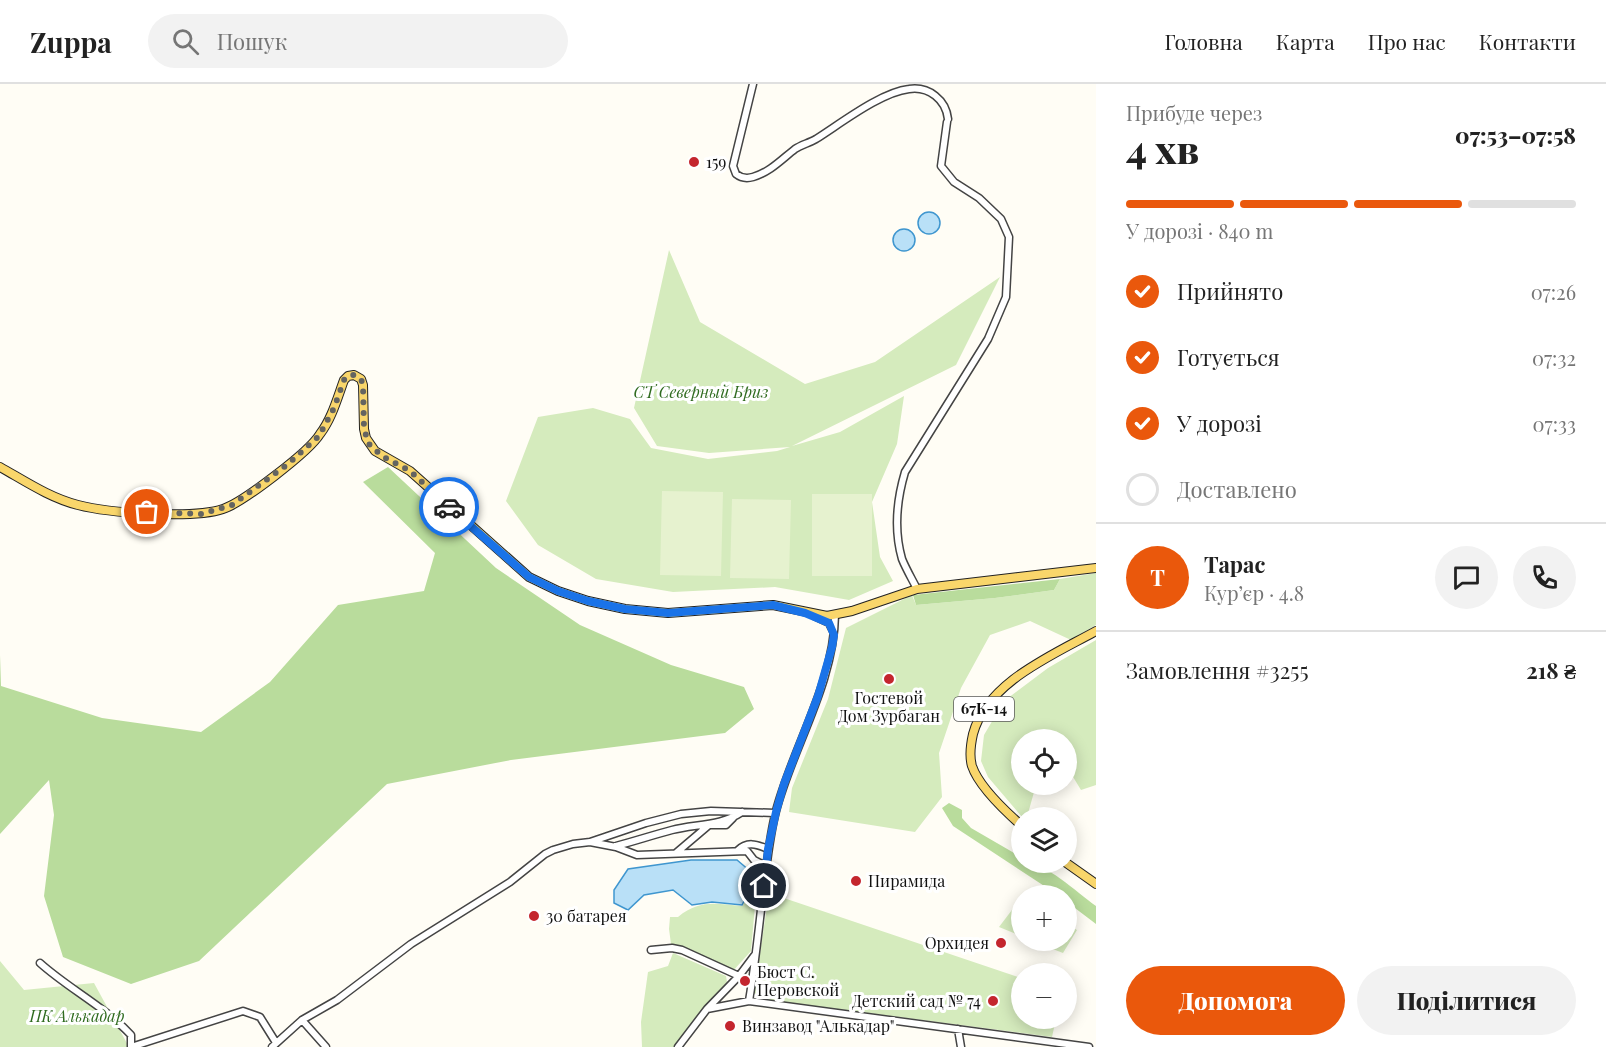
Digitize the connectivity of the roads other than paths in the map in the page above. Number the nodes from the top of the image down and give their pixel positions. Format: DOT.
graph roads {
  1 [pos="753,84"];
  2 [pos="0,467"];
  3 [pos="1096,568"];
  4 [pos="917,589"];
  5 [pos="852,610"];
  6 [pos="805,613"];
  7 [pos="835,615"];
  8 [pos="1096,631"];
  9 [pos="834,635"];
  10 [pos="742,812"];
  11 [pos="776,813"];
  12 [pos="1011,815"];
  13 [pos="709,825"];
  14 [pos="590,842"];
  15 [pos="616,846"];
  16 [pos="768,849"];
  17 [pos="736,852"];
  18 [pos="676,854"];
  19 [pos="766,866"];
  20 [pos="1077,871"];
  21 [pos="1096,884"];
  22 [pos="651,950"];
  23 [pos="757,951"];
  24 [pos="40,963"];
  25 [pos="739,976"];
  26 [pos="749,1001"];
  27 [pos="707,1009"];
  28 [pos="302,1020"];
  29 [pos="958,1029"];
  30 [pos="274,1044"];
  31 [pos="131,1047"];
  32 [pos="326,1047"];
  33 [pos="678,1047"];
  34 [pos="961,1047"];
  35 [pos="1089,1047"];
  1 -- 4 [label="street"];
  2 -- 6 [label="main road"];
  3 -- 4 [label="main road"];
  4 -- 5 [label="main road"];
  5 -- 7 [label="main road"];
  5 -- 9 [label="street"];
  6 -- 7 [label="main road"];
  6 -- 9 [label="street"];
  7 -- 9 [label="street"];
  8 -- 12 [label="main road, 67К-14"];
  9 -- 11 [label="street"];
  10 -- 11 [label="street"];
  10 -- 13 [label="street"];
  10 -- 14 [label="street"];
  11 -- 16 [label="street"];
  13 -- 15 [label="street"];
  13 -- 18 [label="street"];
  14 -- 15 [label="street"];
  14 -- 28 [label="street"];
  15 -- 18 [label="street"];
  16 -- 17 [label="street"];
  16 -- 19 [label="street"];
  17 -- 18 [label="street"];
  17 -- 19 [label="street"];
  19 -- 23 [label="street"];
  20 -- 21 [label="main road"];
  22 -- 25 [label="street"];
  23 -- 25 [label="street"];
  23 -- 26 [label="street"];
  24 -- 31 [label="street"];
  25 -- 27 [label="street"];
  26 -- 27 [label="street"];
  26 -- 29 [label="street"];
  27 -- 33 [label="street"];
  28 -- 30 [label="street"];
  28 -- 32 [label="street"];
  29 -- 34 [label="street"];
  29 -- 35 [label="street"];
  30 -- 31 [label="street"];
}
